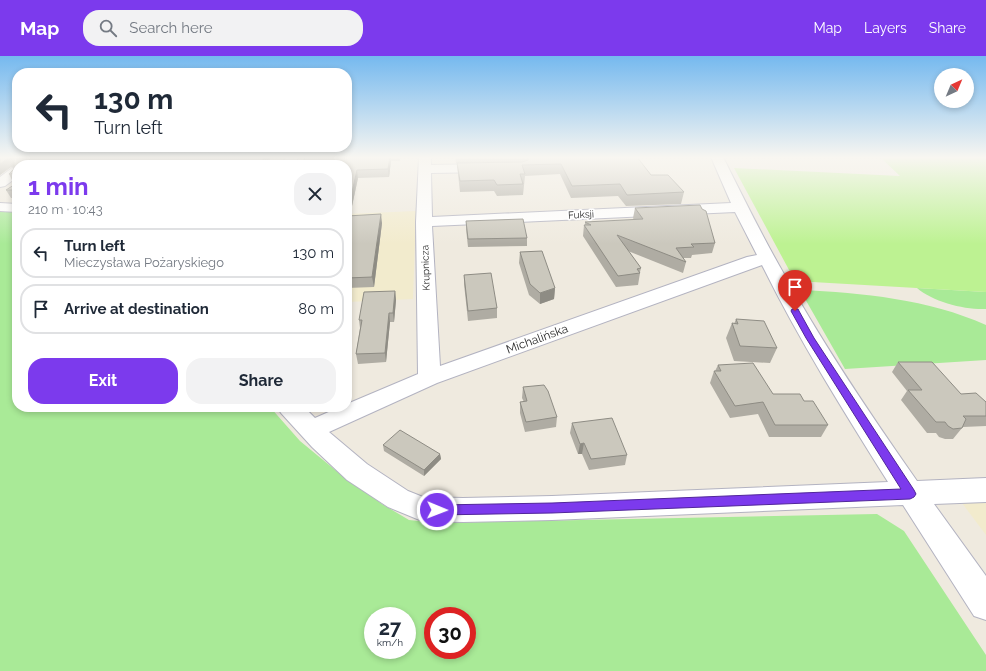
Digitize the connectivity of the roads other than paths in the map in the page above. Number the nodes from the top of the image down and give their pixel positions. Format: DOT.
graph roads {
  1 [pos="425,186"];
  2 [pos="729,186"];
  3 [pos="739,207"];
  4 [pos="0,208"];
  5 [pos="12,208"];
  6 [pos="424,222"];
  7 [pos="767,259"];
  8 [pos="429,378"];
  9 [pos="294,412"];
  10 [pos="352,412"];
  11 [pos="352,412"];
  12 [pos="311,430"];
  13 [pos="986,490"];
  14 [pos="910,494"];
  15 [pos="986,604"];
  1 -- 6 [label="street, Krupnicza"];
  2 -- 3 [label="street"];
  3 -- 6 [label="street, Fuksji"];
  3 -- 7 [label="street"];
  4 -- 5 [label="street"];
  6 -- 8 [label="street, Krupnicza"];
  7 -- 8 [label="street, Michalińska"];
  7 -- 14 [label="street"];
  8 -- 10 [label="street, Michalińska"];
  9 -- 12 [label="street"];
  11 -- 12 [label="street, Michalińska"];
  12 -- 14 [label="street"];
  13 -- 14 [label="street"];
  14 -- 15 [label="street"];
}
